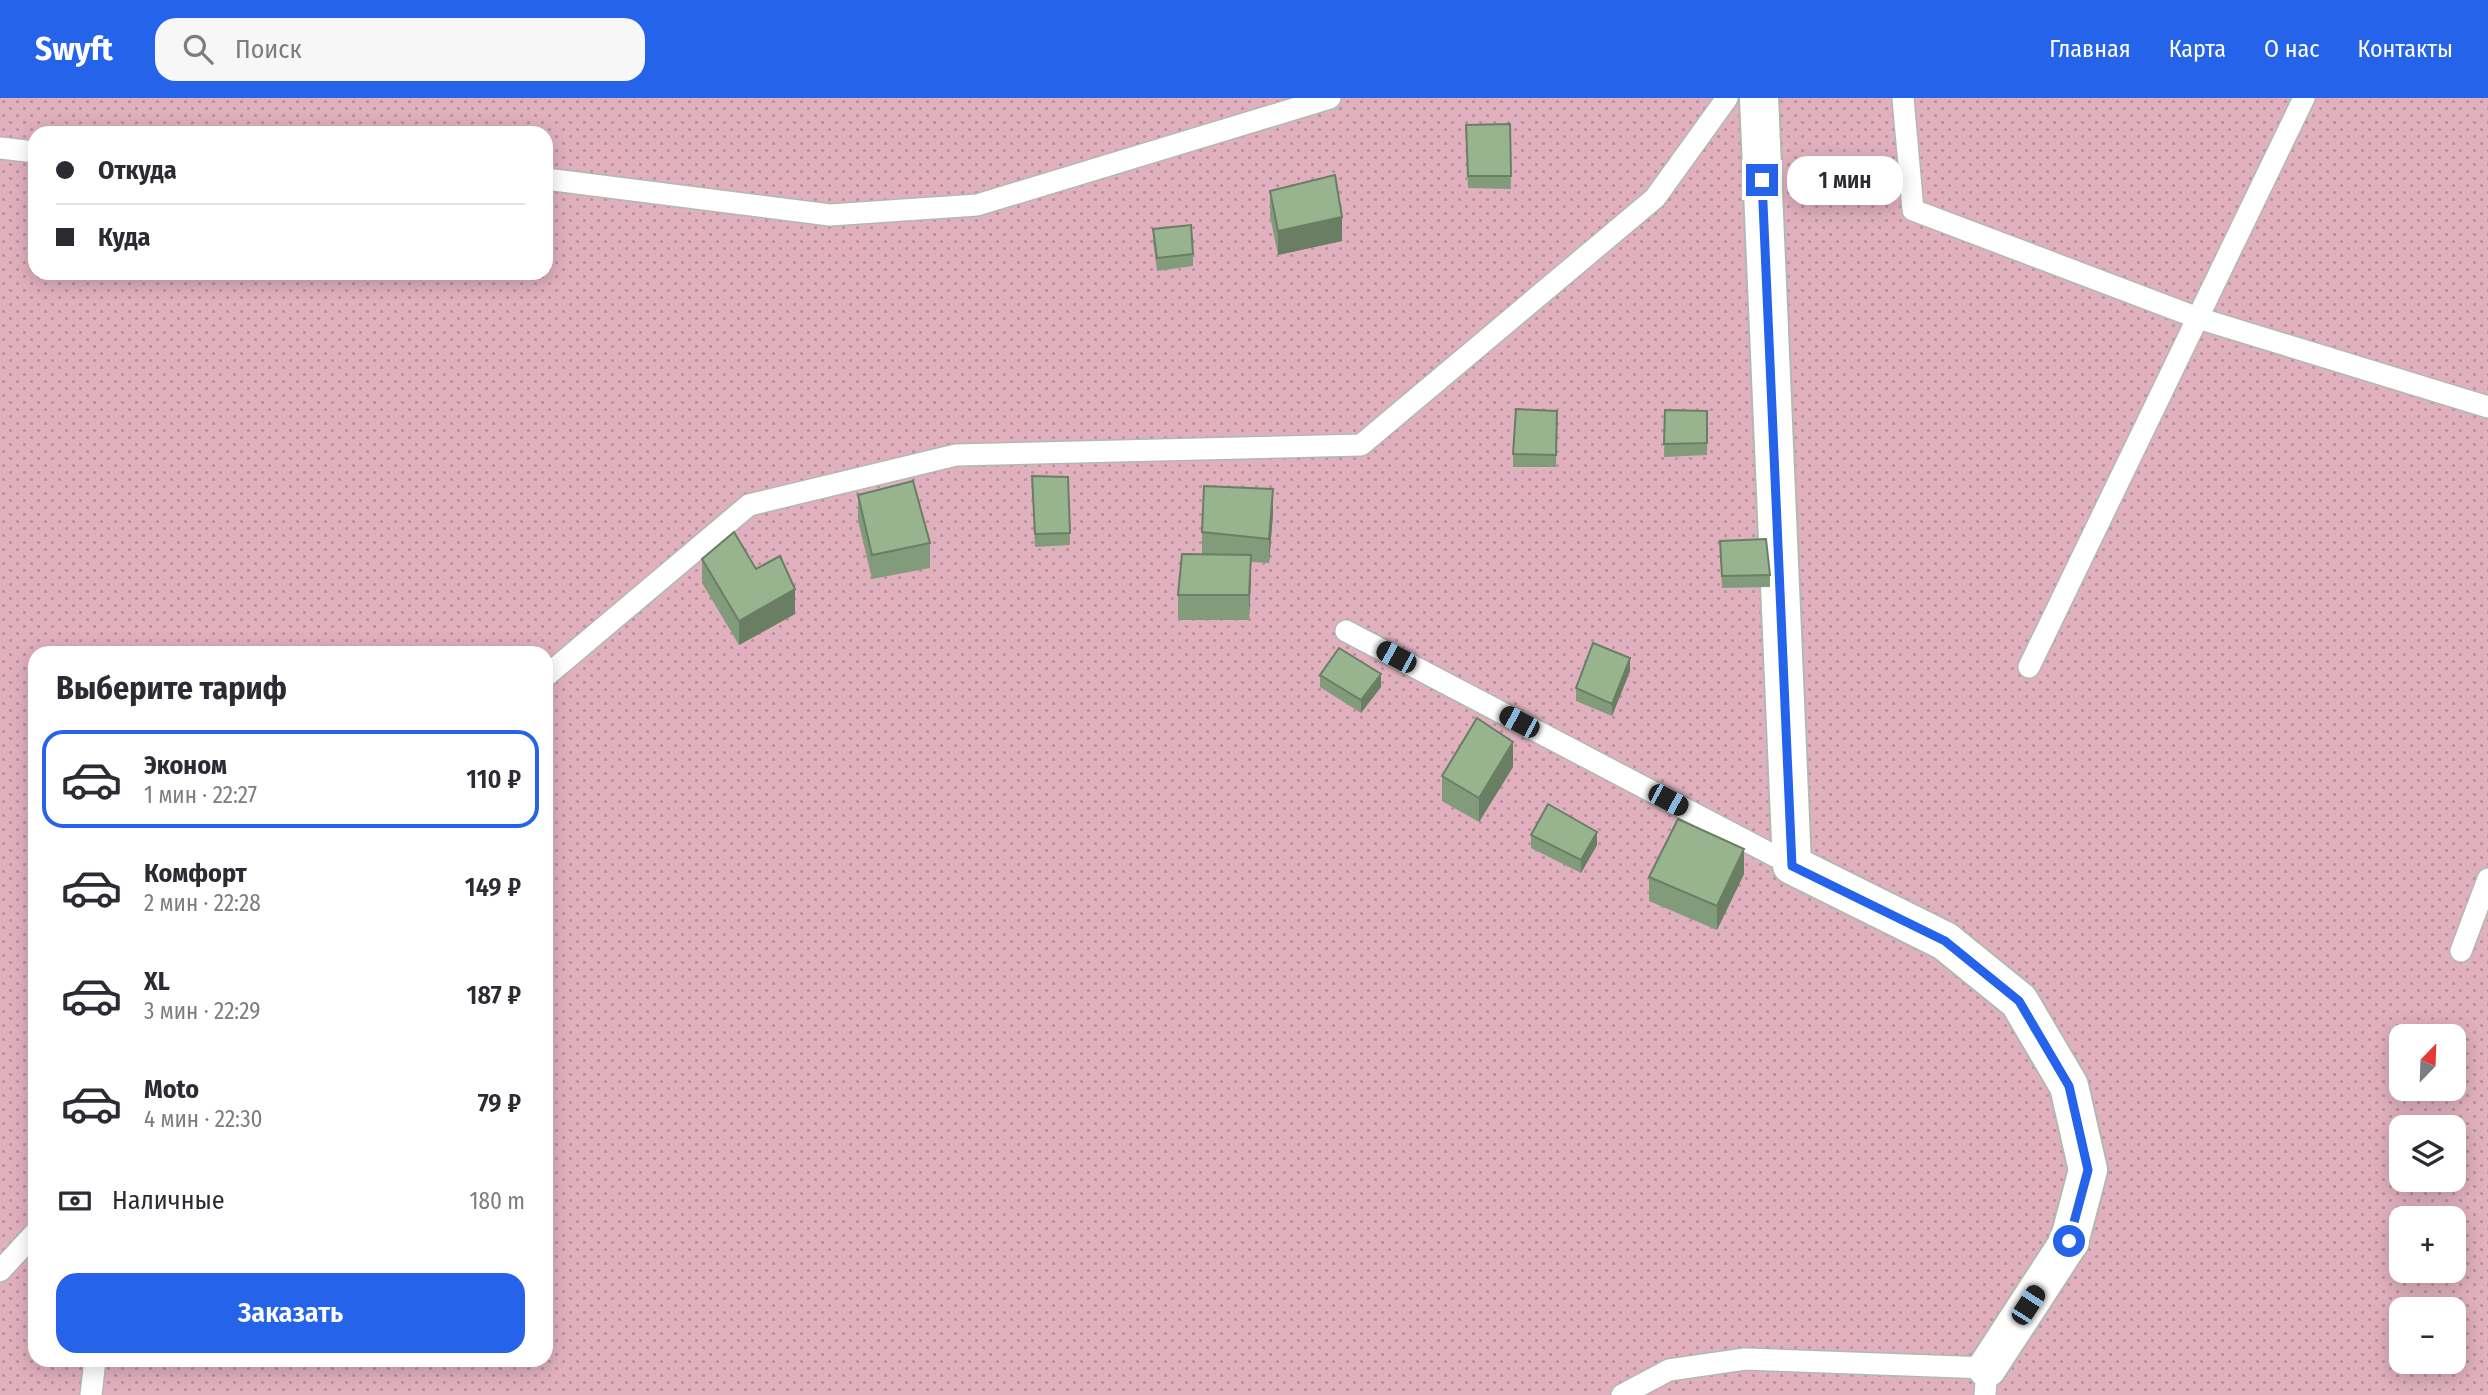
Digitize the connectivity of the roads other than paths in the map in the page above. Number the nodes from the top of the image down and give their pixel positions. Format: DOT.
graph roads {
  1 [pos="1330,98"];
  2 [pos="1727,98"];
  3 [pos="1759,98"];
  4 [pos="1903,98"];
  5 [pos="2304,98"];
  6 [pos="0,148"];
  7 [pos="28,151"];
  8 [pos="553,180"];
  9 [pos="2198,318"];
  10 [pos="2488,408"];
  11 [pos="1346,631"];
  12 [pos="2029,667"];
  13 [pos="553,670"];
  14 [pos="1792,866"];
  15 [pos="2488,879"];
  16 [pos="2461,951"];
  17 [pos="28,1241"];
  18 [pos="0,1271"];
  19 [pos="94,1367"];
  20 [pos="1986,1382"];
  21 [pos="91,1395"];
  22 [pos="1622,1395"];
  1 -- 8 [label="lane"];
  2 -- 13 [label="lane"];
  3 -- 14 [label="street"];
  4 -- 9 [label="lane"];
  5 -- 9 [label="lane"];
  6 -- 7 [label="lane"];
  9 -- 10 [label="lane"];
  9 -- 12 [label="lane"];
  11 -- 14 [label="lane"];
  14 -- 20 [label="street"];
  15 -- 16 [label="lane"];
  17 -- 18 [label="lane"];
  19 -- 21 [label="lane"];
  20 -- 22 [label="lane"];
}
